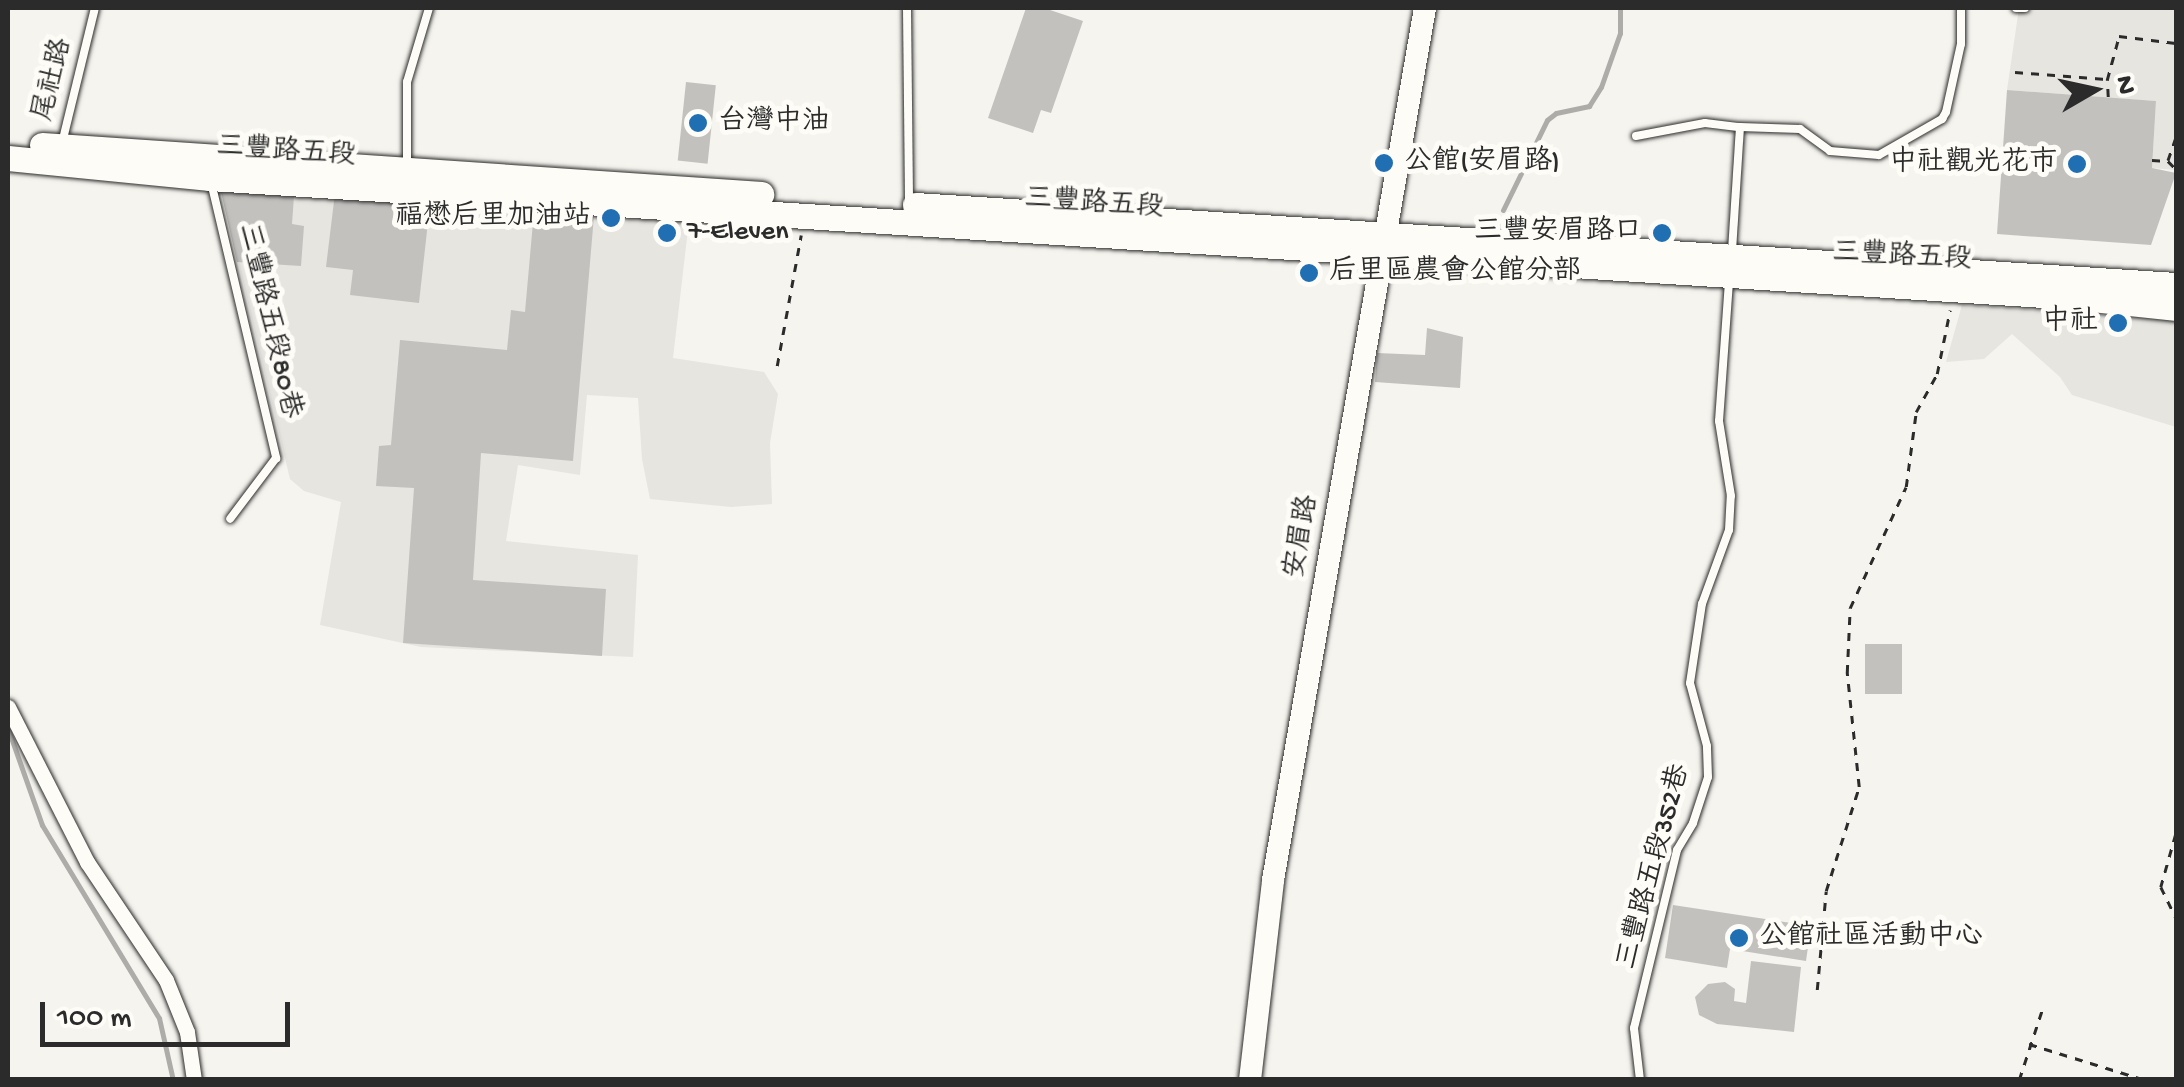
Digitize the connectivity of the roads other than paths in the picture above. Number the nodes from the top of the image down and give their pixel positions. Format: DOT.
graph roads {
  1 [pos="95,8"];
  2 [pos="429,8"];
  3 [pos="908,8"];
  4 [pos="1425,8"];
  5 [pos="1961,8"];
  6 [pos="2016,8"];
  7 [pos="2025,8"];
  8 [pos="1740,126"];
  9 [pos="1636,136"];
  10 [pos="8,141"];
  11 [pos="60,155"];
  12 [pos="8,158"];
  13 [pos="210,178"];
  14 [pos="405,180"];
  15 [pos="908,213"];
  16 [pos="1386,244"];
  17 [pos="1731,266"];
  18 [pos="2176,285"];
  19 [pos="2176,308"];
  20 [pos="230,519"];
  21 [pos="8,707"];
  22 [pos="194,1080"];
  23 [pos="1250,1080"];
  24 [pos="1640,1080"];
  1 -- 11 [label="lane, 尾社路"];
  2 -- 14 [label="lane"];
  3 -- 15 [label="lane"];
  4 -- 16 [label="street, 安眉路"];
  5 -- 8 [label="lane"];
  6 -- 7 [label="lane"];
  8 -- 9 [label="lane"];
  8 -- 17 [label="lane, 三豐路五段352巷"];
  10 -- 11 [label="main road, 三豐路五段"];
  11 -- 12 [label="main road, 三豐路五段"];
  11 -- 13 [label="main road, 三豐路五段"];
  11 -- 14 [label="main road, 三豐路五段"];
  13 -- 14 [label="main road, 三豐路五段"];
  13 -- 20 [label="lane, 三豐路五段80巷"];
  14 -- 15 [label="main road, 三豐路五段"];
  14 -- 15 [label="main road, 三豐路五段"];
  15 -- 16 [label="main road, 三豐路五段"];
  16 -- 17 [label="main road, 三豐路五段"];
  16 -- 23 [label="street, 安眉路"];
  17 -- 18 [label="main road, 三豐路五段"];
  17 -- 19 [label="main road, 三豐路五段"];
  17 -- 24 [label="lane, 三豐路五段352巷"];
  21 -- 22 [label="street"];
}
